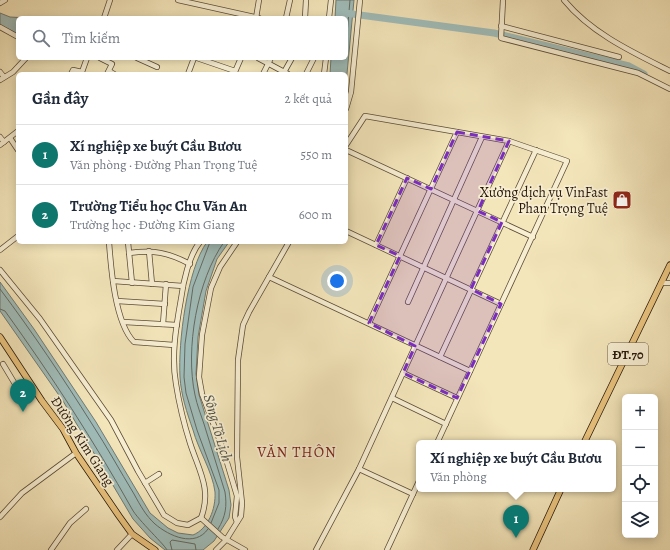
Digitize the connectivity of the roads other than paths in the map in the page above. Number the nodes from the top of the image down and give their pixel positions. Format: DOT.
graph roads {
  1 [pos="110,0"];
  2 [pos="178,0"];
  3 [pos="259,0"];
  4 [pos="290,0"];
  5 [pos="306,0"];
  6 [pos="331,0"];
  7 [pos="360,0"];
  8 [pos="503,0"];
  9 [pos="564,0"];
  10 [pos="105,16"];
  11 [pos="248,16"];
  12 [pos="257,16"];
  13 [pos="286,16"];
  14 [pos="305,16"];
  15 [pos="329,16"];
  16 [pos="501,26"];
  17 [pos="0,27"];
  18 [pos="16,35"];
  19 [pos="606,53"];
  20 [pos="619,57"];
  21 [pos="25,60"];
  22 [pos="86,60"];
  23 [pos="104,60"];
  24 [pos="141,60"];
  25 [pos="193,60"];
  26 [pos="213,60"];
  27 [pos="240,60"];
  28 [pos="262,60"];
  29 [pos="270,60"];
  30 [pos="291,60"];
  31 [pos="313,60"];
  32 [pos="326,60"];
  33 [pos="603,61"];
  34 [pos="268,63"];
  35 [pos="157,67"];
  36 [pos="670,71"];
  37 [pos="0,72"];
  38 [pos="72,72"];
  39 [pos="82,72"];
  40 [pos="82,72"];
  41 [pos="108,72"];
  42 [pos="189,72"];
  43 [pos="235,72"];
  44 [pos="264,72"];
  45 [pos="283,72"];
  46 [pos="285,72"];
  47 [pos="307,72"];
  48 [pos="324,72"];
  49 [pos="2,78"];
  50 [pos="670,89"];
  51 [pos="348,102"];
  52 [pos="457,132"];
  53 [pos="16,133"];
  54 [pos="0,137"];
  55 [pos="482,137"];
  56 [pos="10,138"];
  57 [pos="509,141"];
  58 [pos="348,142"];
  59 [pos="2,143"];
  60 [pos="16,147"];
  61 [pos="536,150"];
  62 [pos="348,151"];
  63 [pos="407,178"];
  64 [pos="431,189"];
  65 [pos="454,200"];
  66 [pos="478,211"];
  67 [pos="502,222"];
  68 [pos="348,232"];
  69 [pos="533,236"];
  70 [pos="16,238"];
  71 [pos="108,244"];
  72 [pos="128,244"];
  73 [pos="197,244"];
  74 [pos="236,244"];
  75 [pos="289,244"];
  76 [pos="376,245"];
  77 [pos="0,250"];
  78 [pos="149,251"];
  79 [pos="129,253"];
  80 [pos="400,256"];
  81 [pos="190,264"];
  82 [pos="670,265"];
  83 [pos="424,267"];
  84 [pos="0,270"];
  85 [pos="269,277"];
  86 [pos="446,278"];
  87 [pos="113,282"];
  88 [pos="132,282"];
  89 [pos="661,283"];
  90 [pos="670,283"];
  91 [pos="152,284"];
  92 [pos="166,284"];
  93 [pos="183,286"];
  94 [pos="471,289"];
  95 [pos="117,301"];
  96 [pos="408,302"];
  97 [pos="165,304"];
  98 [pos="501,304"];
  99 [pos="124,322"];
  100 [pos="369,323"];
  101 [pos="163,324"];
  102 [pos="177,325"];
  103 [pos="0,337"];
  104 [pos="174,345"];
  105 [pos="415,346"];
  106 [pos="440,357"];
  107 [pos="4,364"];
  108 [pos="470,371"];
  109 [pos="403,373"];
  110 [pos="15,384"];
  111 [pos="457,398"];
  112 [pos="391,399"];
  113 [pos="446,424"];
  114 [pos="438,440"];
  115 [pos="585,440"];
  116 [pos="76,453"];
  117 [pos="359,469"];
  118 [pos="159,474"];
  119 [pos="145,483"];
  120 [pos="416,488"];
  121 [pos="560,492"];
  122 [pos="413,494"];
  123 [pos="86,509"];
  124 [pos="0,517"];
  125 [pos="200,518"];
  126 [pos="237,522"];
  127 [pos="132,534"];
  128 [pos="224,539"];
  129 [pos="50,550"];
  130 [pos="117,550"];
  131 [pos="155,550"];
  132 [pos="216,550"];
  133 [pos="245,550"];
  134 [pos="316,550"];
  135 [pos="387,550"];
  136 [pos="533,550"];
  1 -- 10 [label="street"];
  2 -- 11 [label="street"];
  3 -- 12 [label="street"];
  4 -- 13 [label="street"];
  5 -- 14 [label="street"];
  6 -- 15 [label="street"];
  7 -- 51 [label="street"];
  8 -- 16 [label="street"];
  9 -- 36 [label="street"];
  16 -- 19 [label="street"];
  16 -- 33 [label="street"];
  17 -- 18 [label="street"];
  19 -- 20 [label="street"];
  19 -- 33 [label="street"];
  21 -- 49 [label="street"];
  22 -- 40 [label="street"];
  23 -- 41 [label="street"];
  24 -- 35 [label="street"];
  25 -- 42 [label="street"];
  26 -- 43 [label="street"];
  27 -- 43 [label="street"];
  28 -- 34 [label="street"];
  29 -- 34 [label="street"];
  30 -- 46 [label="street"];
  31 -- 47 [label="street"];
  32 -- 48 [label="street"];
  33 -- 50 [label="street"];
  34 -- 44 [label="street"];
  34 -- 45 [label="street"];
  37 -- 49 [label="street"];
  38 -- 39 [label="street"];
  52 -- 55 [label="street"];
  52 -- 58 [label="street"];
  52 -- 64 [label="street"];
  53 -- 56 [label="street"];
  54 -- 59 [label="street"];
  55 -- 57 [label="street"];
  55 -- 65 [label="street"];
  56 -- 59 [label="street"];
  56 -- 60 [label="street"];
  57 -- 61 [label="street"];
  57 -- 66 [label="street"];
  61 -- 67 [label="street"];
  61 -- 69 [label="street"];
  62 -- 63 [label="street"];
  63 -- 64 [label="street"];
  63 -- 76 [label="street"];
  64 -- 65 [label="street"];
  64 -- 80 [label="street"];
  65 -- 66 [label="street"];
  65 -- 83 [label="street"];
  66 -- 67 [label="street"];
  66 -- 86 [label="street"];
  67 -- 69 [label="street"];
  67 -- 94 [label="street"];
  68 -- 76 [label="street"];
  69 -- 98 [label="street"];
  70 -- 77 [label="street"];
  71 -- 87 [label="street"];
  72 -- 79 [label="street"];
  73 -- 81 [label="street"];
  74 -- 126 [label="street"];
  75 -- 85 [label="street"];
  76 -- 80 [label="street"];
  78 -- 79 [label="street"];
  78 -- 81 [label="street"];
  78 -- 91 [label="street"];
  79 -- 88 [label="street"];
  80 -- 83 [label="street"];
  80 -- 100 [label="street"];
  81 -- 93 [label="street"];
  82 -- 89 [label="main road, ĐT.70"];
  83 -- 86 [label="street"];
  83 -- 96 [label="street"];
  84 -- 119 [label="street"];
  85 -- 100 [label="street"];
  85 -- 126 [label="street"];
  86 -- 94 [label="street"];
  86 -- 105 [label="street"];
  87 -- 88 [label="street"];
  87 -- 95 [label="street"];
  88 -- 91 [label="street"];
  89 -- 90 [label="street"];
  89 -- 115 [label="main road, ĐT.70"];
  91 -- 92 [label="street"];
  92 -- 93 [label="street"];
  92 -- 97 [label="street"];
  93 -- 102 [label="street"];
  94 -- 98 [label="street"];
  94 -- 106 [label="street"];
  95 -- 97 [label="street"];
  95 -- 99 [label="street"];
  97 -- 101 [label="street"];
  98 -- 108 [label="street"];
  99 -- 101 [label="street"];
  99 -- 104 [label="street"];
  100 -- 105 [label="street"];
  101 -- 102 [label="street"];
  102 -- 104 [label="street"];
  103 -- 116 [label="main road, Đường Kim Giang"];
  104 -- 125 [label="street"];
  105 -- 106 [label="street"];
  105 -- 109 [label="street"];
  106 -- 108 [label="street"];
  107 -- 110 [label="street"];
  108 -- 111 [label="street"];
  109 -- 111 [label="street"];
  109 -- 112 [label="street"];
  111 -- 113 [label="street"];
  112 -- 113 [label="street"];
  112 -- 117 [label="street"];
  113 -- 114 [label="street"];
  116 -- 124 [label="street"];
  116 -- 127 [label="main road, Đường Kim Giang"];
  117 -- 122 [label="street"];
  117 -- 134 [label="street"];
  118 -- 119 [label="street"];
  119 -- 125 [label="street"];
  120 -- 122 [label="street"];
  121 -- 136 [label="main road"];
  122 -- 135 [label="street"];
  123 -- 129 [label="street"];
  125 -- 128 [label="street"];
  126 -- 128 [label="street"];
  127 -- 130 [label="street"];
  127 -- 131 [label="main road, Đường Kim Giang"];
  128 -- 132 [label="street"];
  128 -- 133 [label="street"];
}
